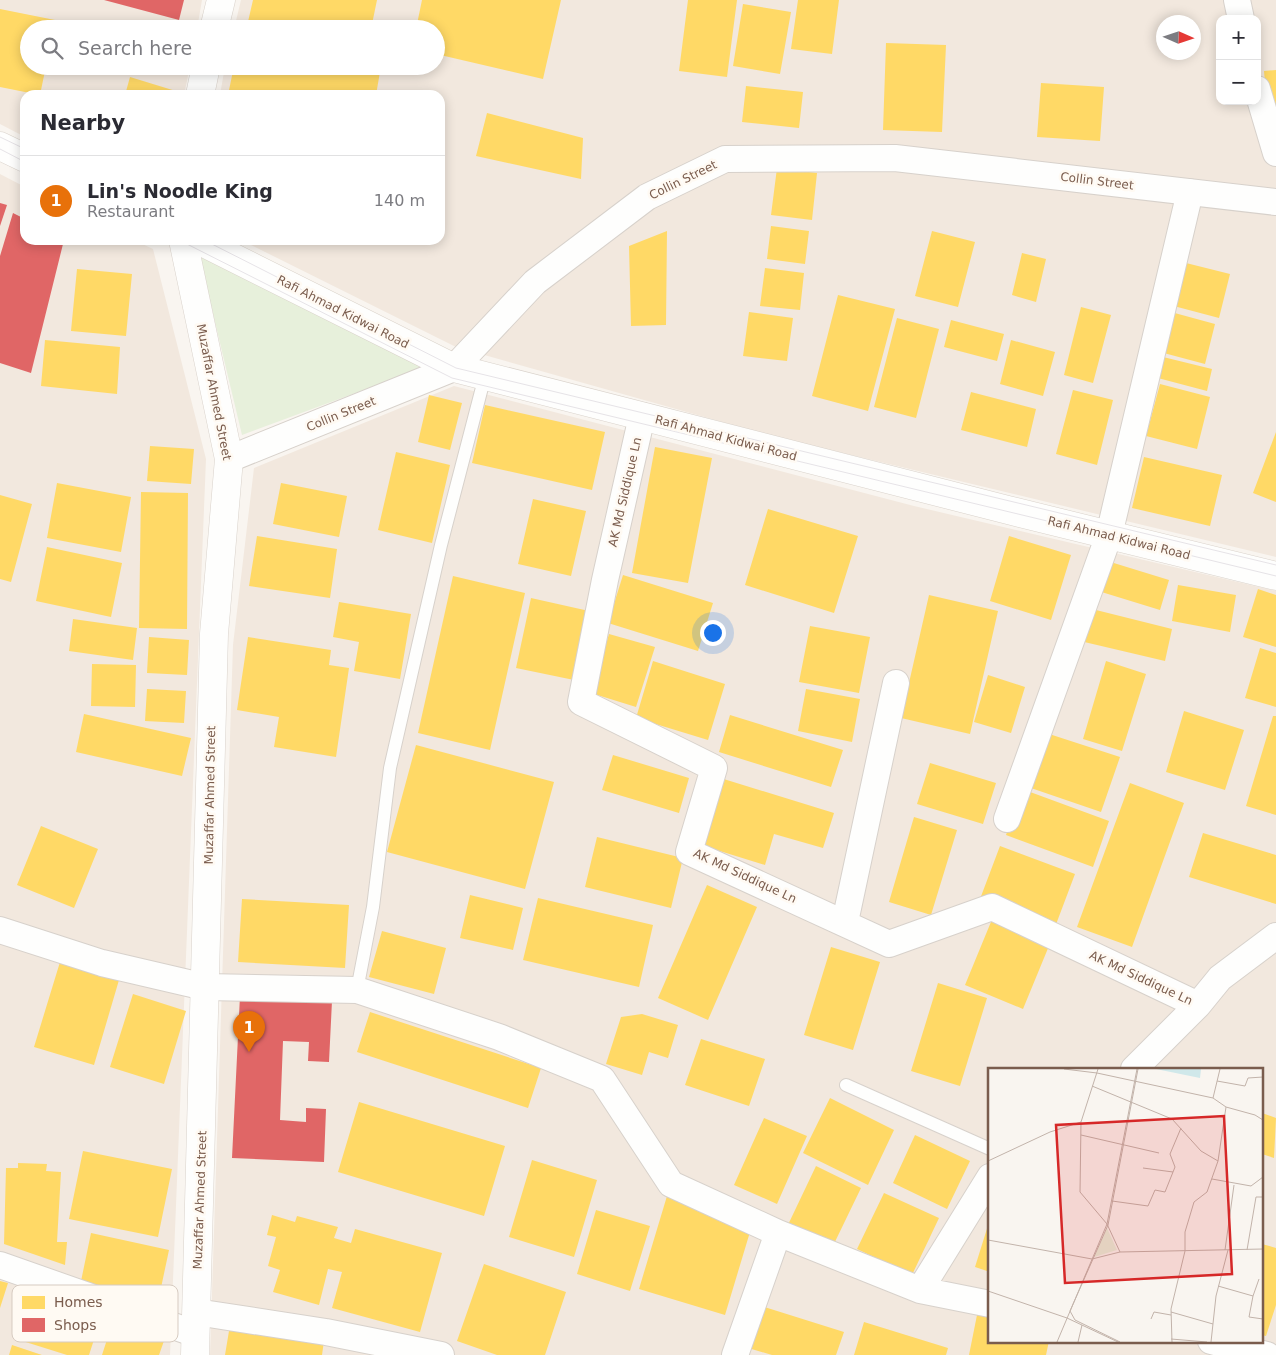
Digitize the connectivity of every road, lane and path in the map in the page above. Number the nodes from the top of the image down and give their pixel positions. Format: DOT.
graph roads {
  1 [pos="221,0"];
  2 [pos="1237,0"];
  3 [pos="1240,15"];
  4 [pos="216,20"];
  5 [pos="204,75"];
  6 [pos="201,90"];
  7 [pos="1261,102"];
  8 [pos="0,146"];
  9 [pos="1276,153"];
  10 [pos="20,156"];
  11 [pos="1190,192"];
  12 [pos="1276,202"];
  13 [pos="184,245"];
  14 [pos="208,245"];
  15 [pos="454,368"];
  16 [pos="485,376"];
  17 [pos="642,416"];
  18 [pos="229,459"];
  19 [pos="1109,535"];
  20 [pos="1276,576"];
  21 [pos="896,683"];
  22 [pos="1007,819"];
  23 [pos="845,922"];
  24 [pos="0,930"];
  25 [pos="1276,936"];
  26 [pos="205,987"];
  27 [pos="357,990"];
  28 [pos="1198,1005"];
  29 [pos="1135,1068"];
  30 [pos="846,1085"];
  31 [pos="988,1147"];
  32 [pos="988,1180"];
  33 [pos="778,1233"];
  34 [pos="0,1265"];
  35 [pos="57,1285"];
  36 [pos="920,1290"];
  37 [pos="988,1304"];
  38 [pos="178,1328"];
  39 [pos="196,1334"];
  40 [pos="1215,1342"];
  41 [pos="441,1355"];
  42 [pos="736,1355"];
  43 [pos="1267,1355"];
  1 -- 4 [label="main road"];
  2 -- 3 [label="street"];
  5 -- 6 [label="main road"];
  7 -- 9 [label="street"];
  8 -- 10 [label="main road"];
  11 -- 12 [label="street, Collin Street"];
  11 -- 15 [label="street, Collin Street"];
  11 -- 19 [label="street"];
  13 -- 18 [label="main road, Muzaffar Ahmed Street"];
  14 -- 15 [label="main road, Rafi Ahmad Kidwai Road"];
  15 -- 16 [label="main road, Rafi Ahmad Kidwai Road"];
  15 -- 18 [label="street, Collin Street"];
  16 -- 17 [label="main road, Rafi Ahmad Kidwai Road"];
  16 -- 27 [label="lane"];
  17 -- 19 [label="main road, Rafi Ahmad Kidwai Road"];
  17 -- 23 [label="street, AK Md Siddique Ln"];
  18 -- 26 [label="main road, Muzaffar Ahmed Street"];
  19 -- 20 [label="main road, Rafi Ahmad Kidwai Road"];
  19 -- 22 [label="street"];
  21 -- 23 [label="street"];
  23 -- 28 [label="street, AK Md Siddique Ln"];
  24 -- 26 [label="street"];
  25 -- 28 [label="street"];
  26 -- 27 [label="street"];
  26 -- 39 [label="main road, Muzaffar Ahmed Street"];
  27 -- 33 [label="street"];
  28 -- 29 [label="street"];
  30 -- 31 [label="lane"];
  32 -- 36 [label="street"];
  33 -- 36 [label="street"];
  33 -- 42 [label="street"];
  34 -- 35 [label="street"];
  36 -- 37 [label="street"];
  38 -- 39 [label="street"];
  39 -- 41 [label="street"];
  40 -- 43 [label="street"];
}
